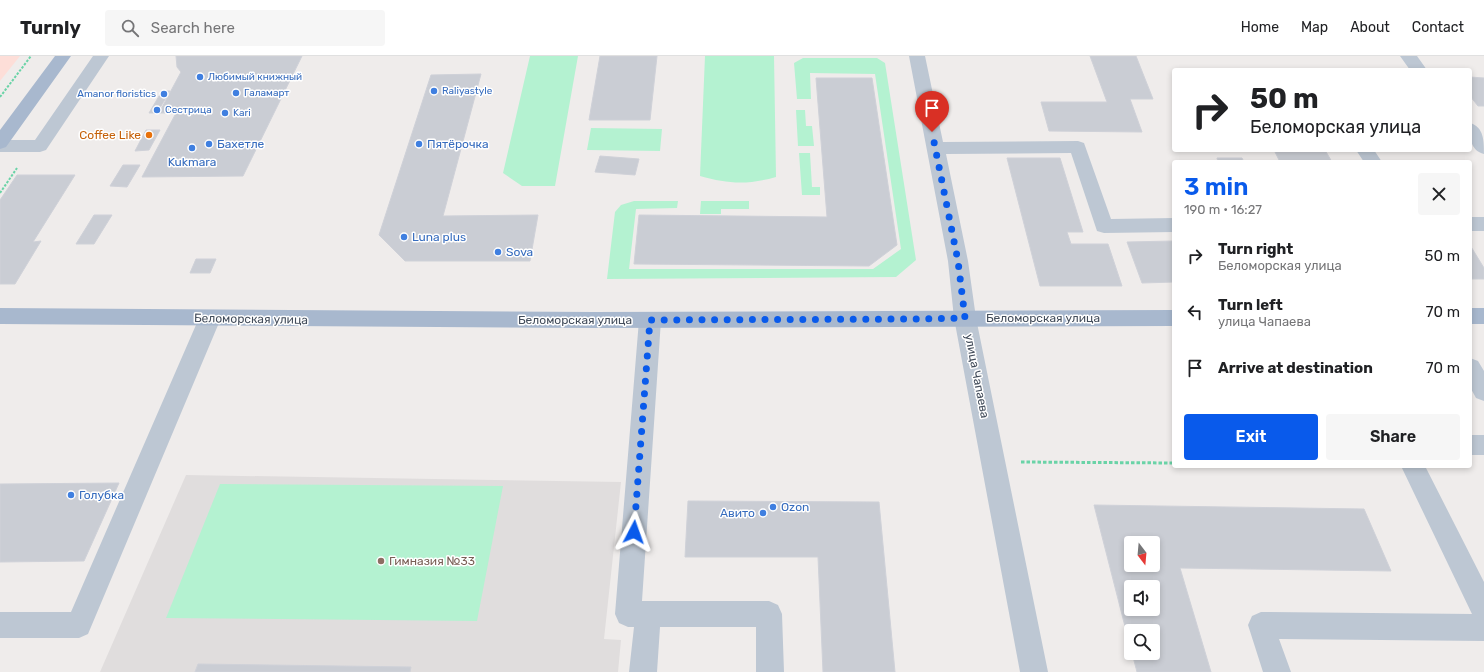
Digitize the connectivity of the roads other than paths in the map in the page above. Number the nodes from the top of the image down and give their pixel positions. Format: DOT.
graph roads {
  1 [pos="63,56"];
  2 [pos="101,56"];
  3 [pos="917,56"];
  4 [pos="1408,56"];
  5 [pos="1417,68"];
  6 [pos="1472,124"];
  7 [pos="1484,124"];
  8 [pos="1472,133"];
  9 [pos="0,143"];
  10 [pos="1478,145"];
  11 [pos="0,146"];
  12 [pos="935,148"];
  13 [pos="1472,224"];
  14 [pos="1484,224"];
  15 [pos="1172,225"];
  16 [pos="0,316"];
  17 [pos="1472,316"];
  18 [pos="1484,316"];
  19 [pos="210,318"];
  20 [pos="965,318"];
  21 [pos="1172,318"];
  22 [pos="650,320"];
  23 [pos="1472,370"];
  24 [pos="1484,391"];
  25 [pos="1472,445"];
  26 [pos="1484,445"];
  27 [pos="1414,468"];
  28 [pos="1484,610"];
  29 [pos="648,614"];
  30 [pos="0,625"];
  31 [pos="1484,628"];
  32 [pos="643,672"];
  33 [pos="770,672"];
  34 [pos="1034,672"];
  35 [pos="1277,672"];
  1 -- 9 [label="main road"];
  2 -- 11 [label="street"];
  3 -- 12 [label="street, улица Чапаева"];
  4 -- 5 [label="street"];
  6 -- 7 [label="street"];
  8 -- 10 [label="street"];
  12 -- 15 [label="street"];
  12 -- 20 [label="street, улица Чапаева"];
  13 -- 14 [label="street"];
  16 -- 19 [label="main road, Беломорская улица"];
  17 -- 18 [label="main road"];
  19 -- 22 [label="main road, Беломорская улица"];
  19 -- 30 [label="street"];
  20 -- 21 [label="main road, Беломорская улица"];
  20 -- 22 [label="main road, Беломорская улица"];
  20 -- 34 [label="street, улица Чапаева"];
  22 -- 29 [label="street"];
  23 -- 24 [label="street"];
  25 -- 26 [label="street"];
  27 -- 28 [label="street"];
  29 -- 32 [label="street"];
  29 -- 33 [label="street"];
  31 -- 35 [label="street"];
}
